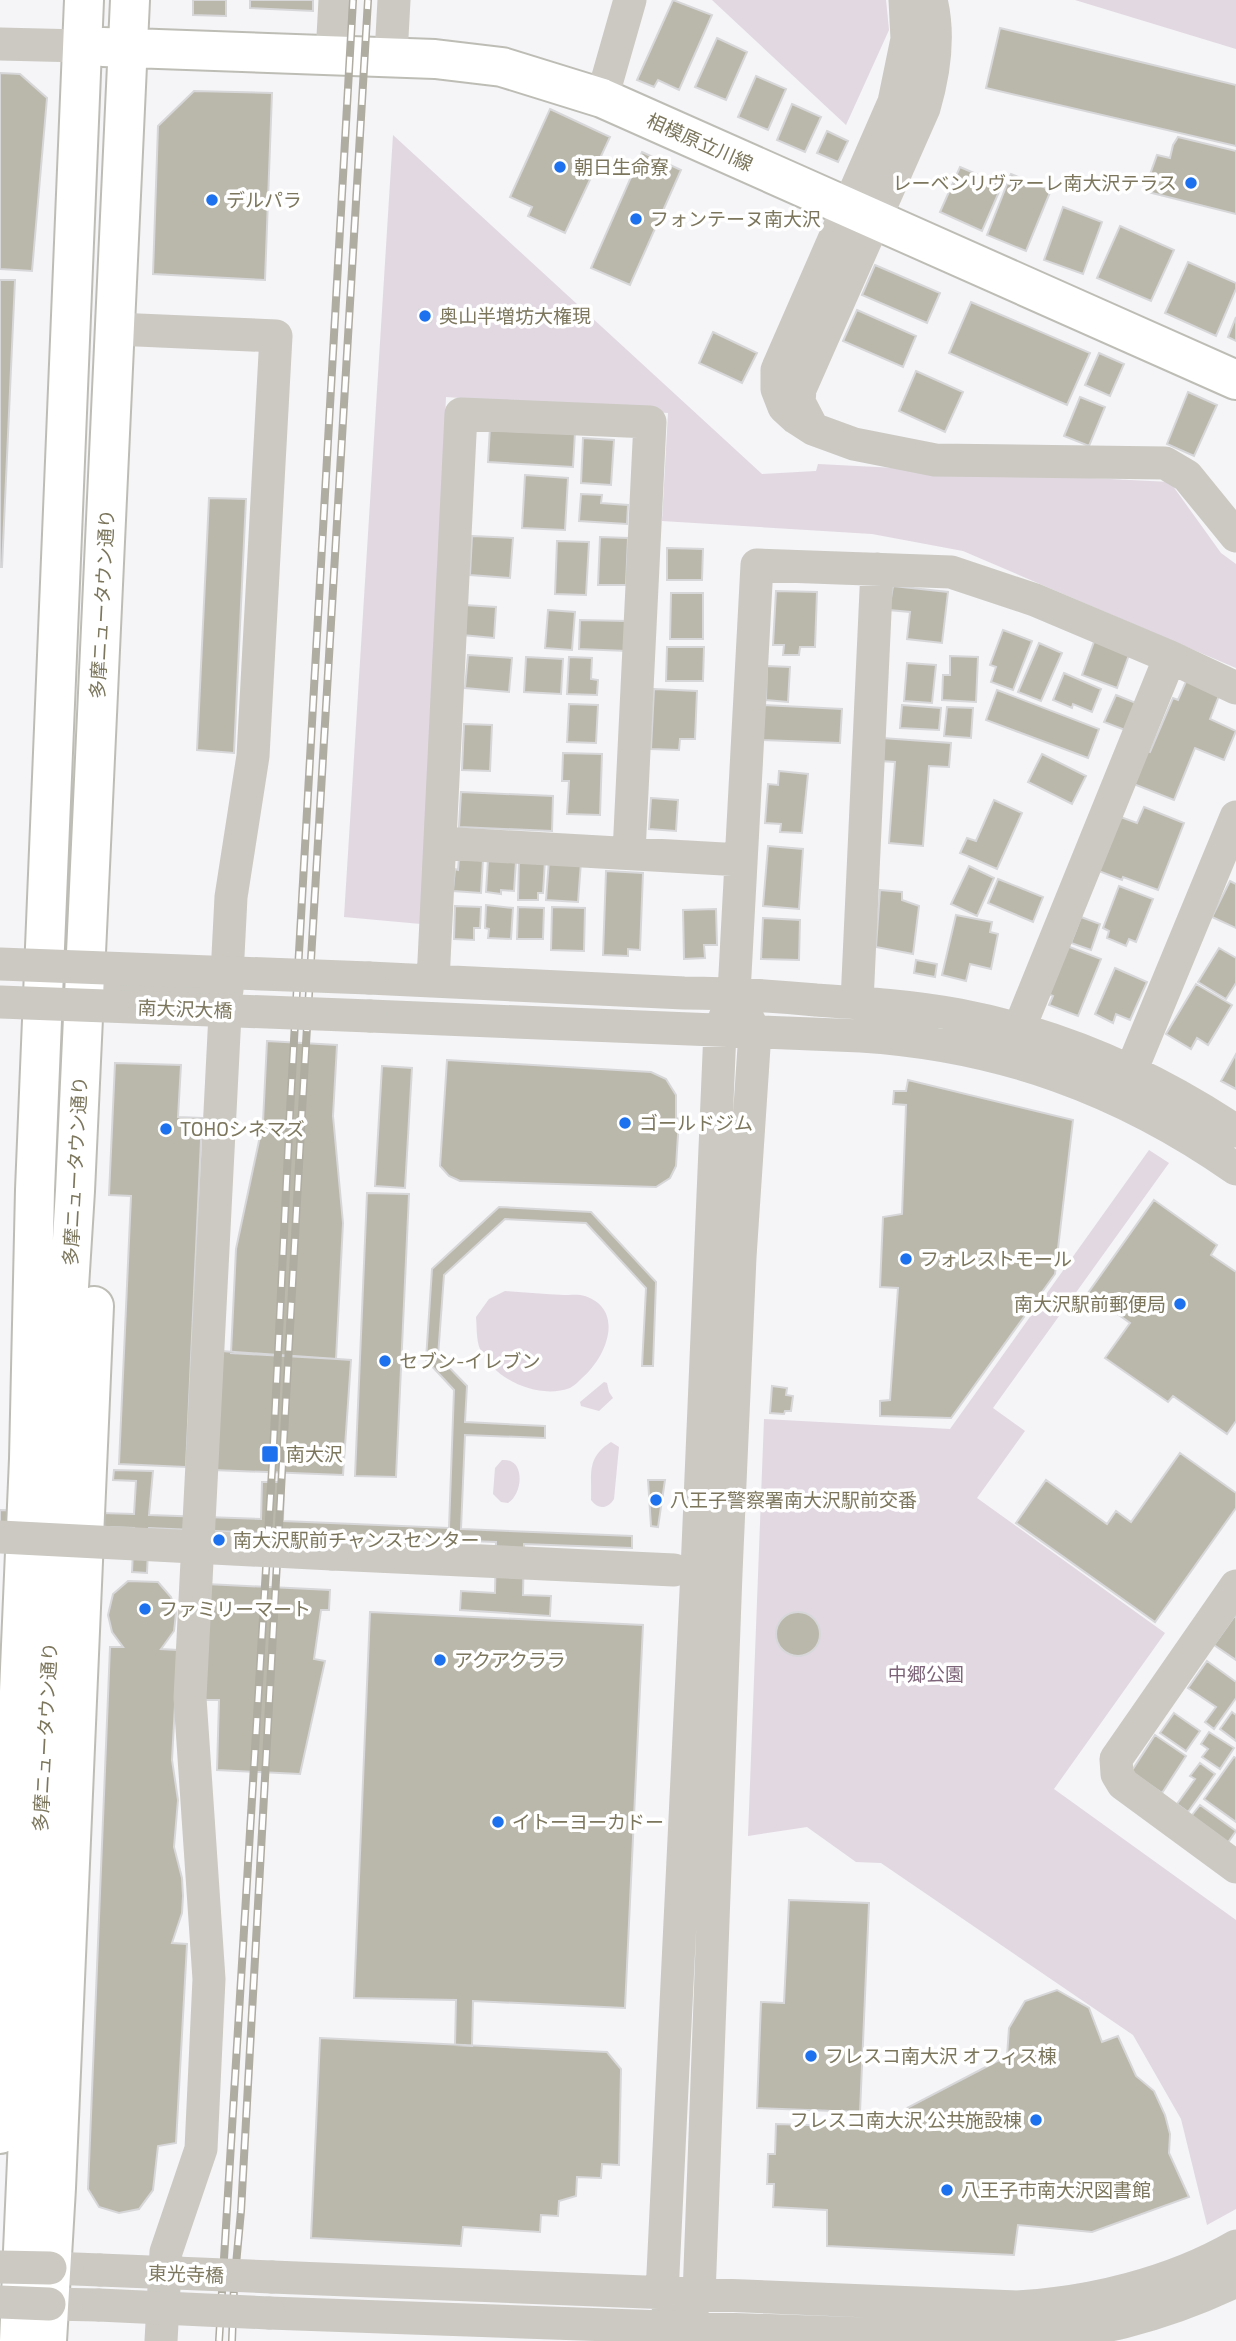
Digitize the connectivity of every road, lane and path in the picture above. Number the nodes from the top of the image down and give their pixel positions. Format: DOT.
graph roads {
  1 [pos="84,0"];
  2 [pos="130,0"];
  3 [pos="335,0"];
  4 [pos="394,0"];
  5 [pos="630,0"];
  6 [pos="905,0"];
  7 [pos="931,0"];
  8 [pos="0,44"];
  9 [pos="82,46"];
  10 [pos="128,48"];
  11 [pos="332,55"];
  12 [pos="391,55"];
  13 [pos="602,98"];
  14 [pos="861,214"];
  15 [pos="115,329"];
  16 [pos="1236,380"];
  17 [pos="1236,536"];
  18 [pos="877,569"];
  19 [pos="1170,657"];
  20 [pos="1236,688"];
  21 [pos="1236,817"];
  22 [pos="440,843"];
  23 [pos="629,853"];
  24 [pos="741,860"];
  25 [pos="0,964"];
  26 [pos="433,981"];
  27 [pos="85,984"];
  28 [pos="227,990"];
  29 [pos="734,993"];
  30 [pos="0,1002"];
  31 [pos="857,1003"];
  32 [pos="1019,1029"];
  33 [pos="720,1031"];
  34 [pos="755,1032"];
  35 [pos="1131,1071"];
  36 [pos="1236,1131"];
  37 [pos="1236,1169"];
  38 [pos="35,1190"];
  39 [pos="75,1191"];
  40 [pos="0,1537"];
  41 [pos="0,1543"];
  42 [pos="674,1570"];
  43 [pos="1236,1586"];
  44 [pos="1236,1867"];
  45 [pos="0,2134"];
  46 [pos="1236,2246"];
  47 [pos="0,2267"];
  48 [pos="1236,2281"];
  49 [pos="49,2286"];
  50 [pos="662,2294"];
  51 [pos="699,2296"];
  52 [pos="0,2302"];
  53 [pos="680,2334"];
  54 [pos="19,2341"];
  55 [pos="47,2341"];
  56 [pos="161,2341"];
  1 -- 9 [label="main road, 多摩ニュータウン通り"];
  2 -- 10 [label="main road, 多摩ニュータウン通り"];
  3 -- 11 [label="street"];
  4 -- 12 [label="street"];
  5 -- 13 [label="street"];
  6 -- 14 [label="street"];
  7 -- 14 [label="street"];
  8 -- 9 [label="street"];
  9 -- 10 [label="main road, 相模原立川線"];
  9 -- 38 [label="main road, 多摩ニュータウン通り"];
  10 -- 11 [label="main road, 相模原立川線"];
  10 -- 15 [label="main road, 多摩ニュータウン通り"];
  11 -- 12 [label="main road, 相模原立川線"];
  12 -- 13 [label="main road, 相模原立川線"];
  13 -- 14 [label="main road, 相模原立川線"];
  14 -- 16 [label="main road, 相模原立川線"];
  14 -- 17 [label="street"];
  15 -- 27 [label="main road, 多摩ニュータウン通り"];
  15 -- 28 [label="street"];
  18 -- 19 [label="street"];
  18 -- 24 [label="street"];
  18 -- 31 [label="street"];
  19 -- 20 [label="street"];
  19 -- 32 [label="street"];
  21 -- 35 [label="street"];
  22 -- 23 [label="street"];
  22 -- 23 [label="street"];
  22 -- 26 [label="street"];
  23 -- 24 [label="street"];
  24 -- 29 [label="street"];
  25 -- 26 [label="street, 南大沢大橋, bridge"];
  26 -- 29 [label="street, 南大沢大橋"];
  27 -- 28 [label="street"];
  27 -- 39 [label="main road, 多摩ニュータウン通り"];
  28 -- 56 [label="street"];
  29 -- 31 [label="street, 南大沢大橋"];
  29 -- 33 [label="street"];
  29 -- 34 [label="street"];
  30 -- 33 [label="street, 南大沢大橋, bridge"];
  31 -- 32 [label="street, 南大沢大橋"];
  32 -- 35 [label="street, 南大沢大橋"];
  33 -- 34 [label="street, 南大沢大橋"];
  33 -- 50 [label="street"];
  34 -- 37 [label="street, 南大沢大橋"];
  34 -- 51 [label="street"];
  35 -- 36 [label="street, 南大沢大橋"];
  38 -- 41 [label="main road"];
  38 -- 45 [label="main road, 多摩ニュータウン通り"];
  39 -- 49 [label="main road"];
  39 -- 54 [label="main road, 多摩ニュータウン通り"];
  40 -- 42 [label="street, bridge"];
  43 -- 44 [label="street"];
  46 -- 51 [label="street, 東光寺橋"];
  47 -- 49 [label="street, bridge"];
  48 -- 53 [label="street, 東光寺橋"];
  49 -- 50 [label="street, 東光寺橋, bridge"];
  49 -- 52 [label="street, bridge"];
  49 -- 53 [label="street, 東光寺橋, bridge"];
  49 -- 55 [label="main road"];
  50 -- 51 [label="street, 東光寺橋"];
  50 -- 53 [label="street"];
  51 -- 53 [label="street"];
}
